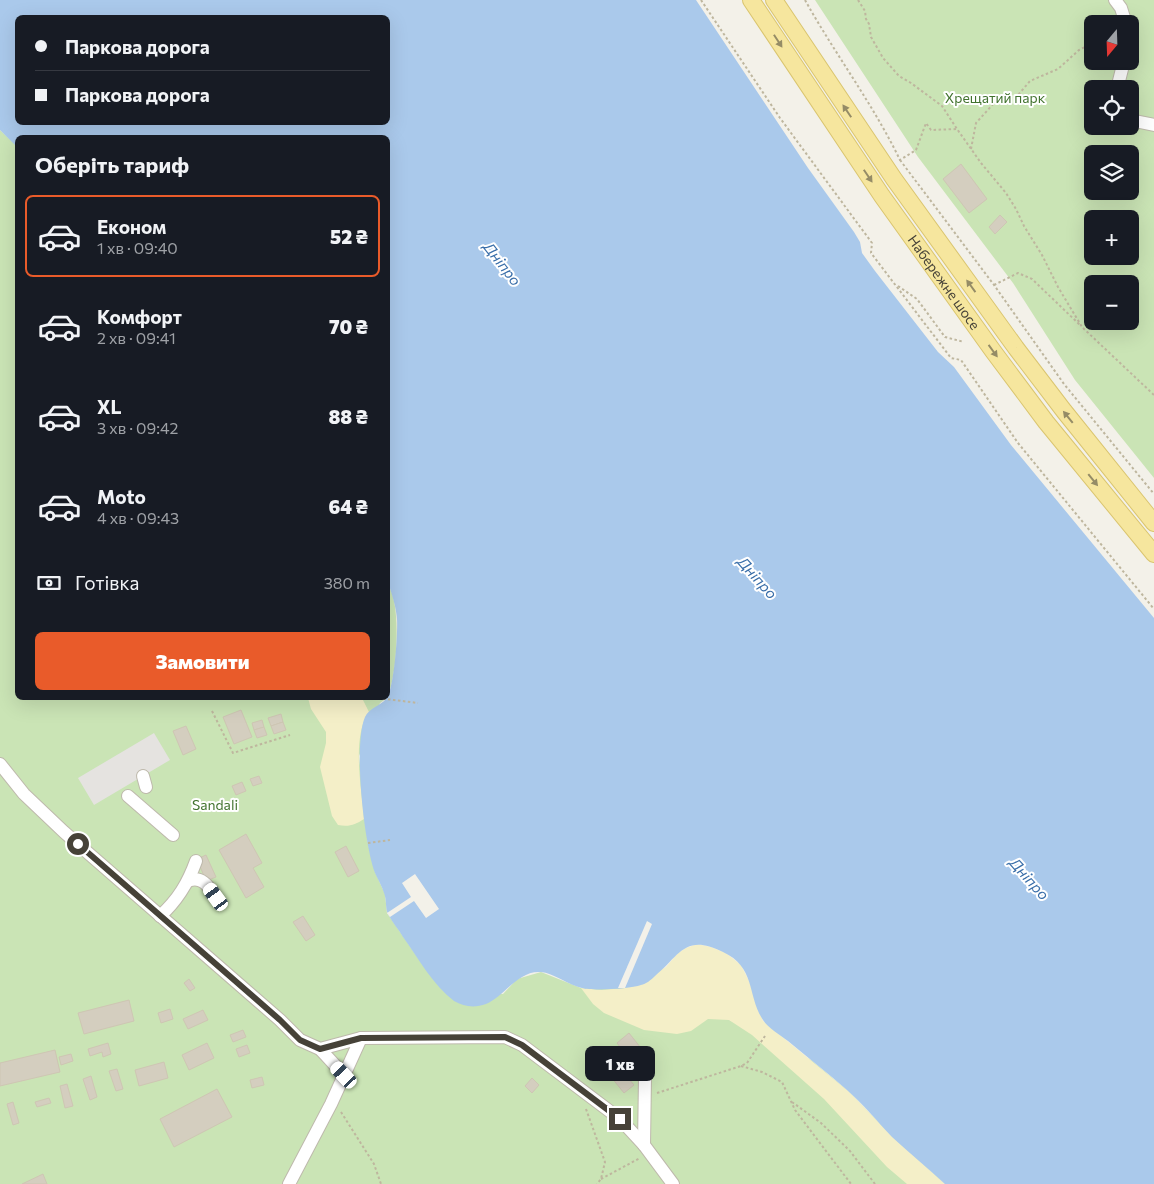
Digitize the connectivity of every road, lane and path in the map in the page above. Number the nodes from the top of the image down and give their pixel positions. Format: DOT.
graph roads {
  1 [pos="702,0"];
  2 [pos="751,0"];
  3 [pos="774,0"];
  4 [pos="805,0"];
  5 [pos="858,0"];
  6 [pos="1115,0"];
  7 [pos="1123,15"];
  8 [pos="1084,48"];
  9 [pos="1139,122"];
  10 [pos="1154,125"];
  11 [pos="958,129"];
  12 [pos="971,149"];
  13 [pos="900,160"];
  14 [pos="896,285"];
  15 [pos="994,285"];
  16 [pos="1082,327"];
  17 [pos="964,342"];
  18 [pos="1154,395"];
  19 [pos="1154,494"];
  20 [pos="1154,523"];
  21 [pos="1154,554"];
  22 [pos="1154,609"];
  23 [pos="390,699"];
  24 [pos="418,702"];
  25 [pos="212,711"];
  26 [pos="290,735"];
  27 [pos="0,764"];
  28 [pos="128,796"];
  29 [pos="173,835"];
  30 [pos="390,840"];
  31 [pos="368,844"];
  32 [pos="196,861"];
  33 [pos="188,881"];
  34 [pos="216,897"];
  35 [pos="160,916"];
  36 [pos="765,1036"];
  37 [pos="361,1038"];
  38 [pos="320,1049"];
  39 [pos="741,1066"];
  40 [pos="344,1075"];
  41 [pos="645,1077"];
  42 [pos="575,1086"];
  43 [pos="333,1099"];
  44 [pos="790,1100"];
  45 [pos="645,1102"];
  46 [pos="646,1149"];
  47 [pos="600,1179"];
  48 [pos="289,1184"];
  49 [pos="381,1184"];
  50 [pos="597,1184"];
  51 [pos="673,1184"];
  52 [pos="850,1184"];
  53 [pos="875,1184"];
  1 -- 14 [label="path"];
  2 -- 21 [label="main road, Набережне шосе, one-way"];
  20 -- 3 [label="main road, Набережне шосе, one-way"];
  4 -- 13 [label="path"];
  5 -- 11 [label="path"];
  6 -- 7 [label="street"];
  8 -- 12 [label="path"];
  9 -- 10 [label="street"];
  11 -- 12 [label="path"];
  11 -- 13 [label="path"];
  12 -- 16 [label="path"];
  13 -- 15 [label="path"];
  14 -- 17 [label="path"];
  14 -- 22 [label="path"];
  15 -- 16 [label="path"];
  15 -- 19 [label="path"];
  16 -- 18 [label="path"];
  23 -- 24 [label="path"];
  25 -- 26 [label="path"];
  27 -- 35 [label="street"];
  28 -- 29 [label="street"];
  30 -- 31 [label="path"];
  32 -- 33 [label="street"];
  33 -- 34 [label="street"];
  33 -- 35 [label="street"];
  35 -- 38 [label="street"];
  36 -- 39 [label="path"];
  37 -- 38 [label="street"];
  37 -- 40 [label="street"];
  37 -- 42 [label="street"];
  38 -- 40 [label="street"];
  39 -- 44 [label="path"];
  39 -- 45 [label="path"];
  40 -- 43 [label="street"];
  41 -- 45 [label="street"];
  42 -- 46 [label="street"];
  42 -- 47 [label="path"];
  43 -- 48 [label="street"];
  43 -- 49 [label="path"];
  44 -- 52 [label="path"];
  44 -- 53 [label="path"];
  45 -- 46 [label="street"];
  46 -- 47 [label="path"];
  46 -- 51 [label="street"];
  47 -- 50 [label="path"];
}
